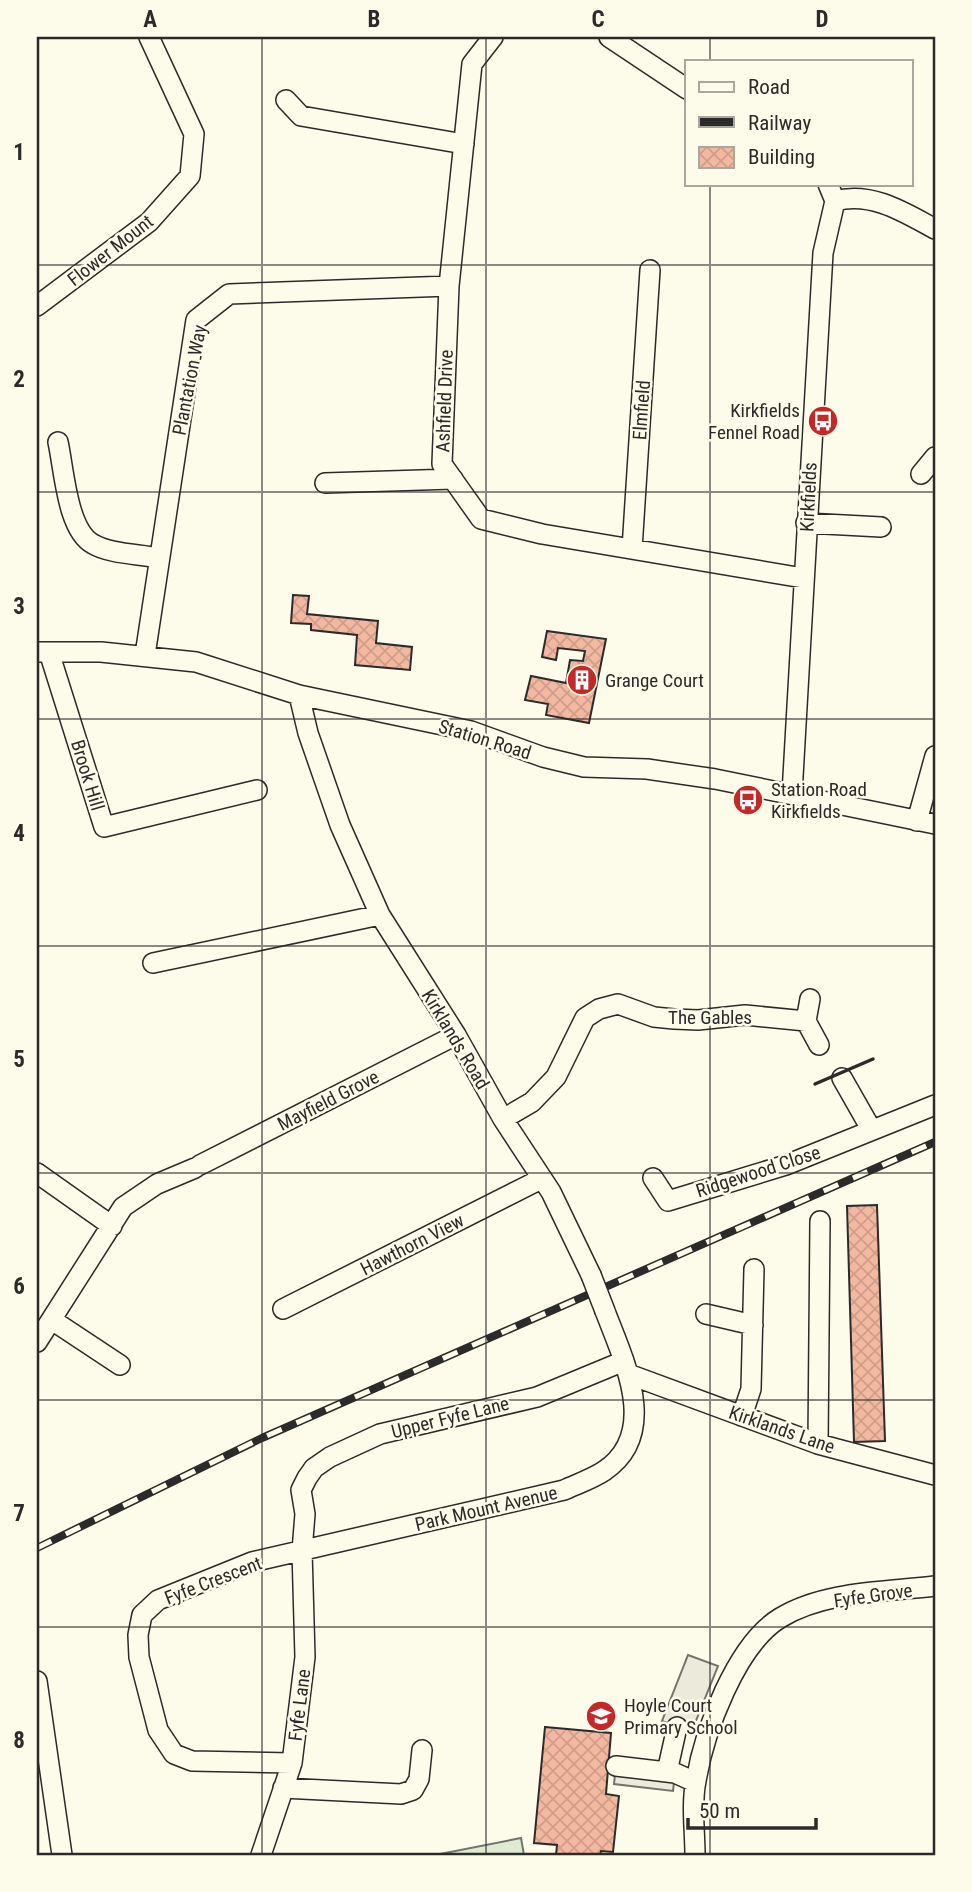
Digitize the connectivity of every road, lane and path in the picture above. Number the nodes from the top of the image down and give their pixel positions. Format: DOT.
graph roads {
  1 [pos="149,37"];
  2 [pos="493,37"];
  3 [pos="609,37"];
  4 [pos="685,88"];
  5 [pos="286,100"];
  6 [pos="464,144"];
  7 [pos="832,192"];
  8 [pos="935,229"];
  9 [pos="650,270"];
  10 [pos="449,286"];
  11 [pos="37,306"];
  12 [pos="58,442"];
  13 [pos="935,457"];
  14 [pos="921,474"];
  15 [pos="453,479"];
  16 [pos="326,483"];
  17 [pos="806,523"];
  18 [pos="881,527"];
  19 [pos="632,549"];
  20 [pos="158,558"];
  21 [pos="803,578"];
  22 [pos="43,652"];
  23 [pos="145,655"];
  24 [pos="299,695"];
  25 [pos="935,756"];
  26 [pos="257,790"];
  27 [pos="792,794"];
  28 [pos="926,822"];
  29 [pos="380,915"];
  30 [pos="153,963"];
  31 [pos="810,999"];
  32 [pos="806,1021"];
  33 [pos="456,1035"];
  34 [pos="819,1045"];
  35 [pos="842,1078"];
  36 [pos="935,1105"];
  37 [pos="503,1119"];
  38 [pos="871,1129"];
  39 [pos="37,1173"];
  40 [pos="653,1178"];
  41 [pos="541,1179"];
  42 [pos="820,1222"];
  43 [pos="113,1226"];
  44 [pos="754,1269"];
  45 [pos="284,1309"];
  46 [pos="706,1314"];
  47 [pos="52,1320"];
  48 [pos="753,1325"];
  49 [pos="37,1342"];
  50 [pos="120,1365"];
  51 [pos="628,1368"];
  52 [pos="741,1416"];
  53 [pos="818,1444"];
  54 [pos="935,1475"];
  55 [pos="302,1550"];
  56 [pos="935,1586"];
  57 [pos="37,1681"];
  58 [pos="677,1727"];
  59 [pos="422,1751"];
  60 [pos="292,1763"];
  61 [pos="616,1766"];
  62 [pos="667,1772"];
  63 [pos="695,1782"];
  64 [pos="283,1788"];
  65 [pos="62,1855"];
  66 [pos="261,1855"];
  67 [pos="695,1855"];
  1 -- 11 [label="street, Flower Mount"];
  2 -- 6 [label="street, Ashfield Drive"];
  3 -- 4 [label="street"];
  5 -- 6 [label="street"];
  6 -- 10 [label="street, Ashfield Drive"];
  7 -- 8 [label="street"];
  7 -- 17 [label="street, Kirkfields"];
  9 -- 19 [label="street, Elmfield"];
  10 -- 15 [label="street, Ashfield Drive"];
  10 -- 20 [label="street, Plantation Way"];
  12 -- 20 [label="street"];
  13 -- 14 [label="street"];
  15 -- 16 [label="street"];
  15 -- 19 [label="street, Ashfield Drive"];
  17 -- 18 [label="street"];
  17 -- 21 [label="street, Kirkfields"];
  19 -- 21 [label="street, Ashfield Drive"];
  20 -- 23 [label="street, Plantation Way"];
  21 -- 27 [label="street, Kirkfields"];
  22 -- 23 [label="street, Station Road"];
  22 -- 26 [label="street, Brook Hill"];
  23 -- 24 [label="street, Station Road"];
  24 -- 27 [label="street, Station Road"];
  24 -- 29 [label="street, Kirklands Road"];
  25 -- 28 [label="street"];
  27 -- 28 [label="street, Station Road"];
  29 -- 30 [label="street"];
  29 -- 33 [label="street, Kirklands Road"];
  31 -- 32 [label="street"];
  32 -- 34 [label="street"];
  32 -- 37 [label="street, The Gables"];
  33 -- 37 [label="street, Kirklands Road"];
  33 -- 43 [label="street, Mayfield Grove"];
  35 -- 38 [label="street"];
  36 -- 38 [label="street, Ridgewood Close"];
  37 -- 41 [label="street, Kirklands Road"];
  38 -- 40 [label="street, Ridgewood Close"];
  39 -- 43 [label="street"];
  41 -- 45 [label="street, Hawthorn View"];
  41 -- 51 [label="street, Kirklands Road, bridge"];
  42 -- 53 [label="street"];
  43 -- 47 [label="street, Mayfield Grove"];
  44 -- 48 [label="street"];
  46 -- 48 [label="street"];
  47 -- 49 [label="street, Mayfield Grove"];
  47 -- 50 [label="street"];
  48 -- 52 [label="street"];
  51 -- 52 [label="street, Kirklands Lane"];
  51 -- 55 [label="street, Upper Fyfe Lane"];
  51 -- 55 [label="street, Park Mount Avenue"];
  52 -- 53 [label="street, Kirklands Lane"];
  53 -- 54 [label="street, Kirklands Lane"];
  55 -- 60 [label="street, Fyfe Lane"];
  55 -- 60 [label="street, Fyfe Crescent"];
  56 -- 63 [label="street, Fyfe Grove"];
  57 -- 65 [label="street"];
  58 -- 62 [label="street"];
  59 -- 64 [label="street"];
  60 -- 64 [label="street, Fyfe Lane"];
  61 -- 62 [label="street"];
  62 -- 63 [label="street"];
  63 -- 67 [label="street, Fyfe Grove"];
  64 -- 66 [label="street, Fyfe Lane"];
}
